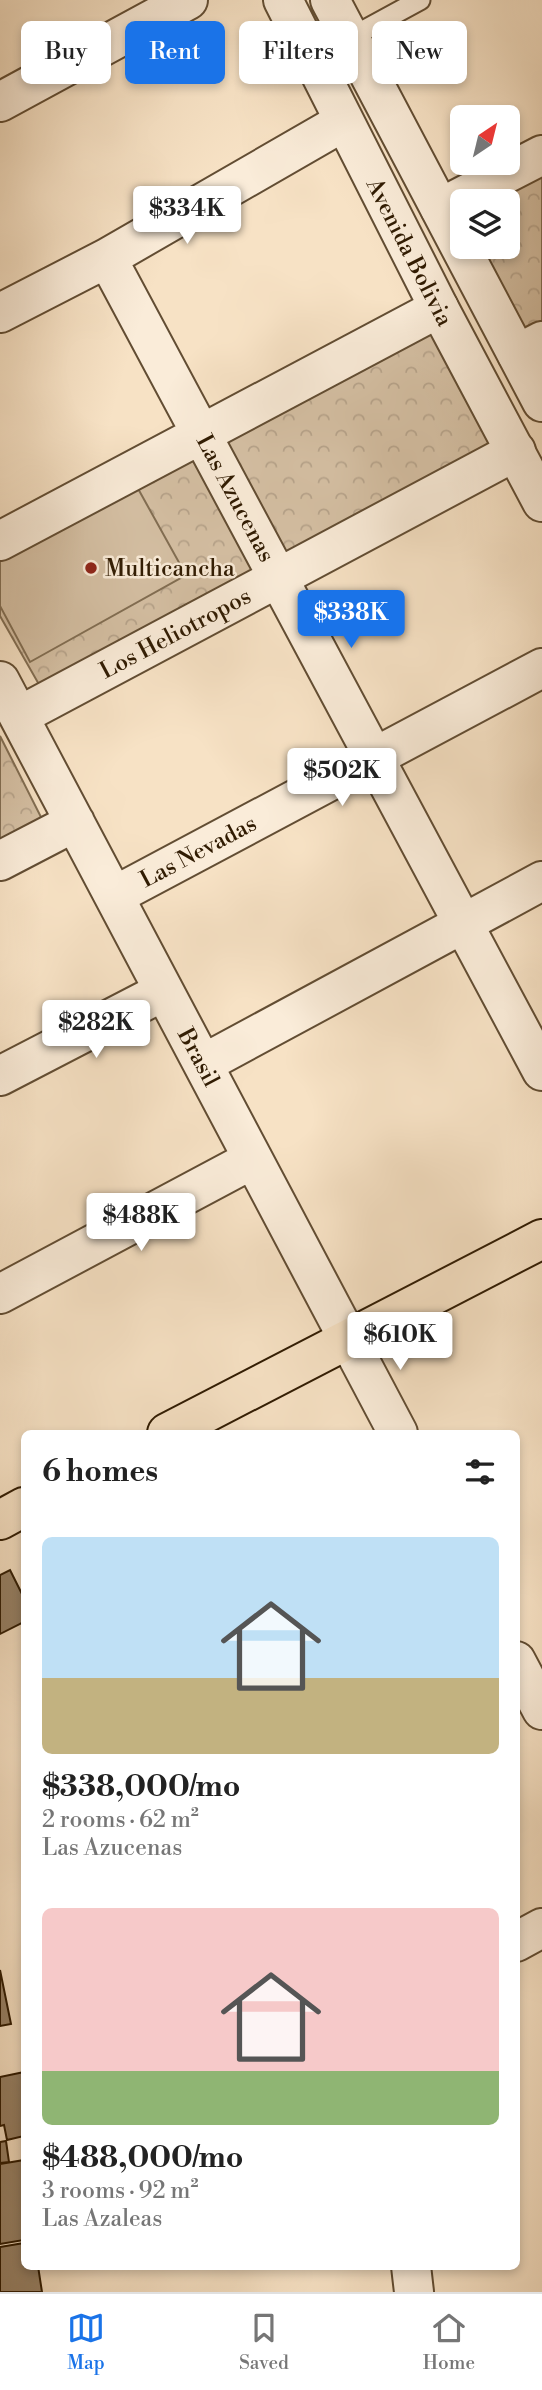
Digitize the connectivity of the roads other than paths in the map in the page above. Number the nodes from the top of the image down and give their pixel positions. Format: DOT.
graph roads {
  1 [pos="188,0"];
  2 [pos="283,0"];
  3 [pos="330,0"];
  4 [pos="420,0"];
  5 [pos="341,21"];
  6 [pos="358,34"];
  7 [pos="358,53"];
  8 [pos="0,102"];
  9 [pos="343,122"];
  10 [pos="542,155"];
  11 [pos="440,208"];
  12 [pos="107,258"];
  13 [pos="439,308"];
  14 [pos="0,313"];
  15 [pos="530,348"];
  16 [pos="542,402"];
  17 [pos="202,434"];
  18 [pos="516,451"];
  19 [pos="542,502"];
  20 [pos="0,541"];
  21 [pos="278,578"];
  22 [pos="542,668"];
  23 [pos="0,681"];
  24 [pos="19,716"];
  25 [pos="375,757"];
  26 [pos="75,822"];
  27 [pos="0,861"];
  28 [pos="542,881"];
  29 [pos="114,896"];
  30 [pos="463,923"];
  31 [pos="164,991"];
  32 [pos="203,1064"];
  33 [pos="542,1071"];
  34 [pos="0,1076"];
  35 [pos="253,1159"];
  36 [pos="542,1239"];
  37 [pos="0,1294"];
  38 [pos="349,1339"];
  39 [pos="173,1430"];
  40 [pos="396,1430"];
  41 [pos="21,1509"];
  42 [pos="0,1520"];
  43 [pos="542,1928"];
  44 [pos="520,1940"];
  45 [pos="411,2270"];
  46 [pos="414,2292"];
  1 -- 8 [label="street"];
  2 -- 9 [label="street, Avenida Bolivia"];
  3 -- 5 [label="street, Avenida Bolivia"];
  4 -- 6 [label="lane"];
  7 -- 11 [label="street, Avenida Bolivia"];
  9 -- 12 [label="street"];
  9 -- 13 [label="street, Avenida Bolivia"];
  10 -- 11 [label="street"];
  11 -- 15 [label="street, Avenida Bolivia"];
  12 -- 14 [label="street"];
  12 -- 17 [label="street, Las Azucenas"];
  13 -- 17 [label="street"];
  13 -- 18 [label="street, Avenida Bolivia"];
  15 -- 16 [label="street, Avenida Bolivia"];
  17 -- 20 [label="street"];
  17 -- 21 [label="street, Las Azucenas"];
  18 -- 19 [label="street, Avenida Bolivia"];
  18 -- 21 [label="street, Los Heliotropos"];
  21 -- 24 [label="street, Los Heliotropos"];
  21 -- 25 [label="street, Las Azucenas"];
  22 -- 25 [label="street, Las Nevadas"];
  23 -- 24 [label="street, Brasil"];
  24 -- 26 [label="street, Brasil"];
  25 -- 29 [label="street, Las Nevadas"];
  25 -- 30 [label="street, Las Azucenas"];
  26 -- 27 [label="street"];
  26 -- 29 [label="street, Brasil"];
  28 -- 30 [label="street"];
  29 -- 31 [label="street, Brasil"];
  30 -- 32 [label="street"];
  30 -- 33 [label="street, Las Azucenas"];
  31 -- 32 [label="street, Brasil"];
  31 -- 34 [label="street"];
  32 -- 35 [label="street, Brasil"];
  35 -- 37 [label="street"];
  35 -- 38 [label="street, Brasil"];
  36 -- 38 [label="main road"];
  38 -- 39 [label="main road"];
  38 -- 40 [label="street, Brasil"];
  41 -- 42 [label="main road"];
  43 -- 44 [label="street"];
  45 -- 46 [label="street"];
}
